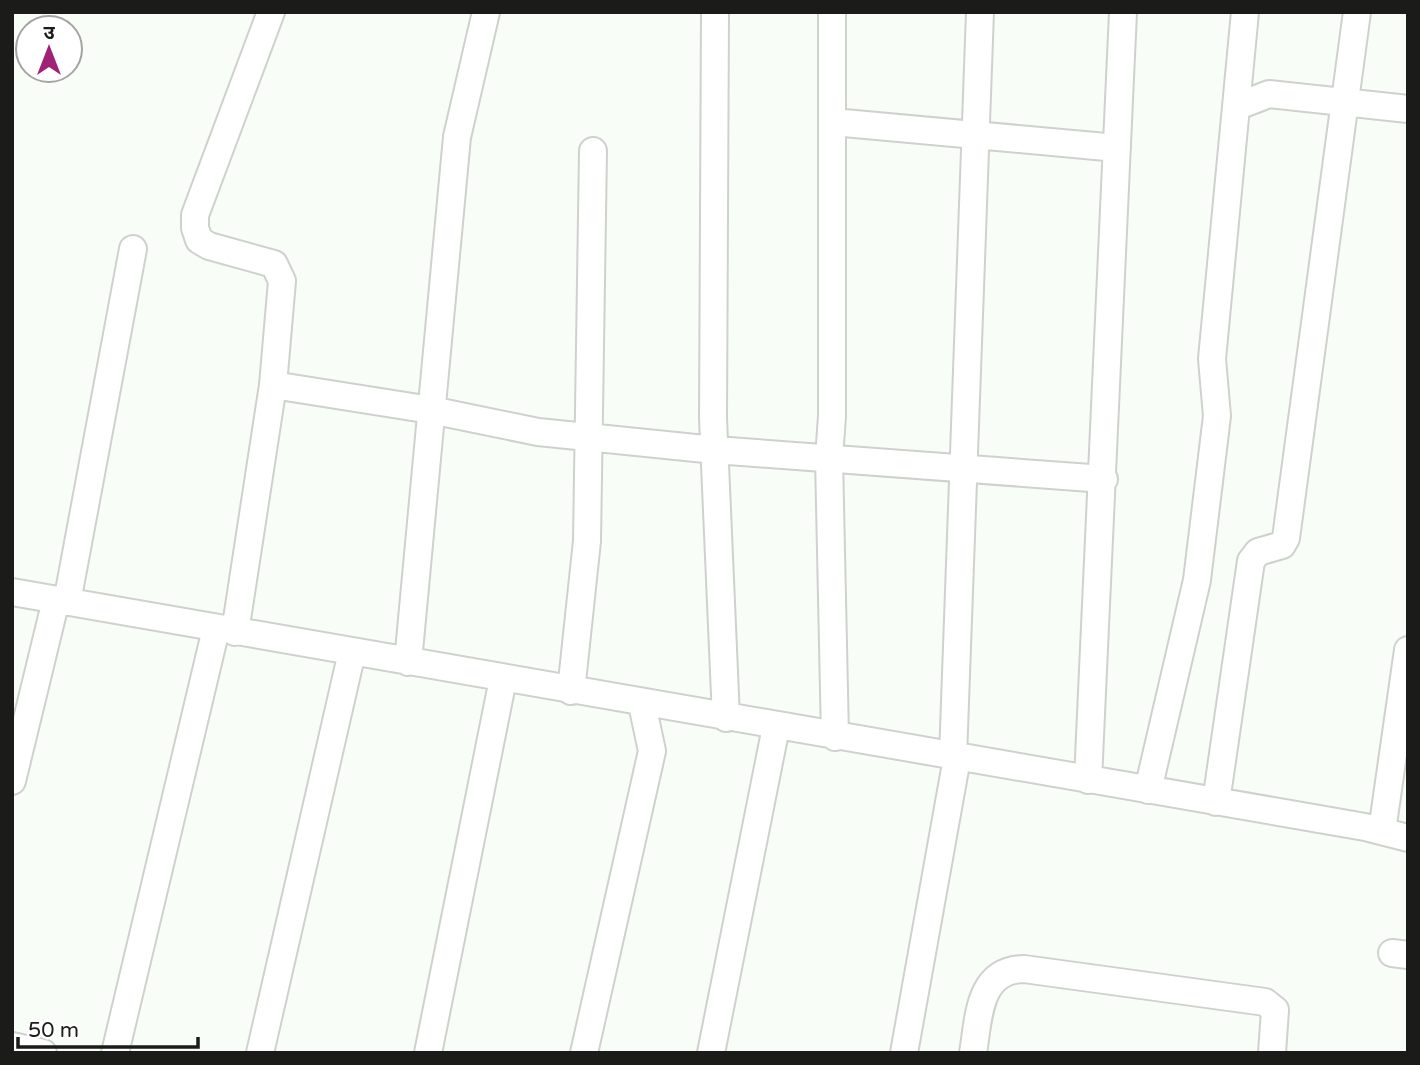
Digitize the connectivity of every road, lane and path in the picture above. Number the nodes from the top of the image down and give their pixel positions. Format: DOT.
graph roads {
  1 [pos="271,12"];
  2 [pos="486,12"];
  3 [pos="715,12"];
  4 [pos="832,12"];
  5 [pos="980,12"];
  6 [pos="1123,12"];
  7 [pos="1245,12"];
  8 [pos="1357,12"];
  9 [pos="1347,103"];
  10 [pos="1238,106"];
  11 [pos="1408,109"];
  12 [pos="833,122"];
  13 [pos="976,135"];
  14 [pos="1117,148"];
  15 [pos="593,151"];
  16 [pos="133,249"];
  17 [pos="273,385"];
  18 [pos="431,410"];
  19 [pos="586,437"];
  20 [pos="715,450"];
  21 [pos="829,458"];
  22 [pos="964,467"];
  23 [pos="1104,479"];
  24 [pos="12,592"];
  25 [pos="62,601"];
  26 [pos="225,630"];
  27 [pos="1408,650"];
  28 [pos="352,652"];
  29 [pos="408,662"];
  30 [pos="503,679"];
  31 [pos="571,691"];
  32 [pos="642,704"];
  33 [pos="726,718"];
  34 [pos="776,727"];
  35 [pos="835,737"];
  36 [pos="955,757"];
  37 [pos="1088,780"];
  38 [pos="12,781"];
  39 [pos="1148,790"];
  40 [pos="1216,802"];
  41 [pos="1382,831"];
  42 [pos="1408,838"];
  43 [pos="12,1046"];
  44 [pos="43,1053"];
  45 [pos="115,1053"];
  46 [pos="260,1053"];
  47 [pos="428,1053"];
  48 [pos="584,1053"];
  49 [pos="711,1053"];
  50 [pos="904,1053"];
  51 [pos="973,1053"];
  52 [pos="1272,1053"];
  1 -- 17 [label="street"];
  2 -- 18 [label="street"];
  3 -- 20 [label="street"];
  4 -- 12 [label="street"];
  5 -- 13 [label="street"];
  6 -- 14 [label="street"];
  7 -- 10 [label="street"];
  8 -- 9 [label="street"];
  9 -- 10 [label="street"];
  9 -- 11 [label="street"];
  9 -- 40 [label="street"];
  10 -- 39 [label="street"];
  12 -- 13 [label="street"];
  12 -- 21 [label="street"];
  13 -- 14 [label="street"];
  13 -- 22 [label="street"];
  14 -- 23 [label="street"];
  15 -- 19 [label="street"];
  16 -- 25 [label="street"];
  17 -- 18 [label="street"];
  17 -- 26 [label="street"];
  18 -- 19 [label="street"];
  18 -- 29 [label="street"];
  19 -- 20 [label="street"];
  19 -- 31 [label="street"];
  20 -- 21 [label="street"];
  20 -- 33 [label="street"];
  21 -- 22 [label="street"];
  21 -- 35 [label="street"];
  22 -- 23 [label="street"];
  22 -- 36 [label="street"];
  23 -- 37 [label="street"];
  24 -- 25 [label="street"];
  25 -- 26 [label="street"];
  25 -- 38 [label="street"];
  26 -- 28 [label="street"];
  26 -- 45 [label="street"];
  27 -- 41 [label="street"];
  28 -- 29 [label="street"];
  28 -- 46 [label="street"];
  29 -- 30 [label="street"];
  30 -- 31 [label="street"];
  30 -- 47 [label="street"];
  31 -- 32 [label="street"];
  32 -- 33 [label="street"];
  32 -- 48 [label="street"];
  33 -- 34 [label="street"];
  34 -- 35 [label="street"];
  34 -- 49 [label="street"];
  35 -- 36 [label="street"];
  36 -- 37 [label="street"];
  36 -- 50 [label="street"];
  37 -- 39 [label="street"];
  39 -- 40 [label="street"];
  40 -- 41 [label="street"];
  41 -- 42 [label="street"];
  43 -- 44 [label="street"];
  51 -- 52 [label="street"];
}
